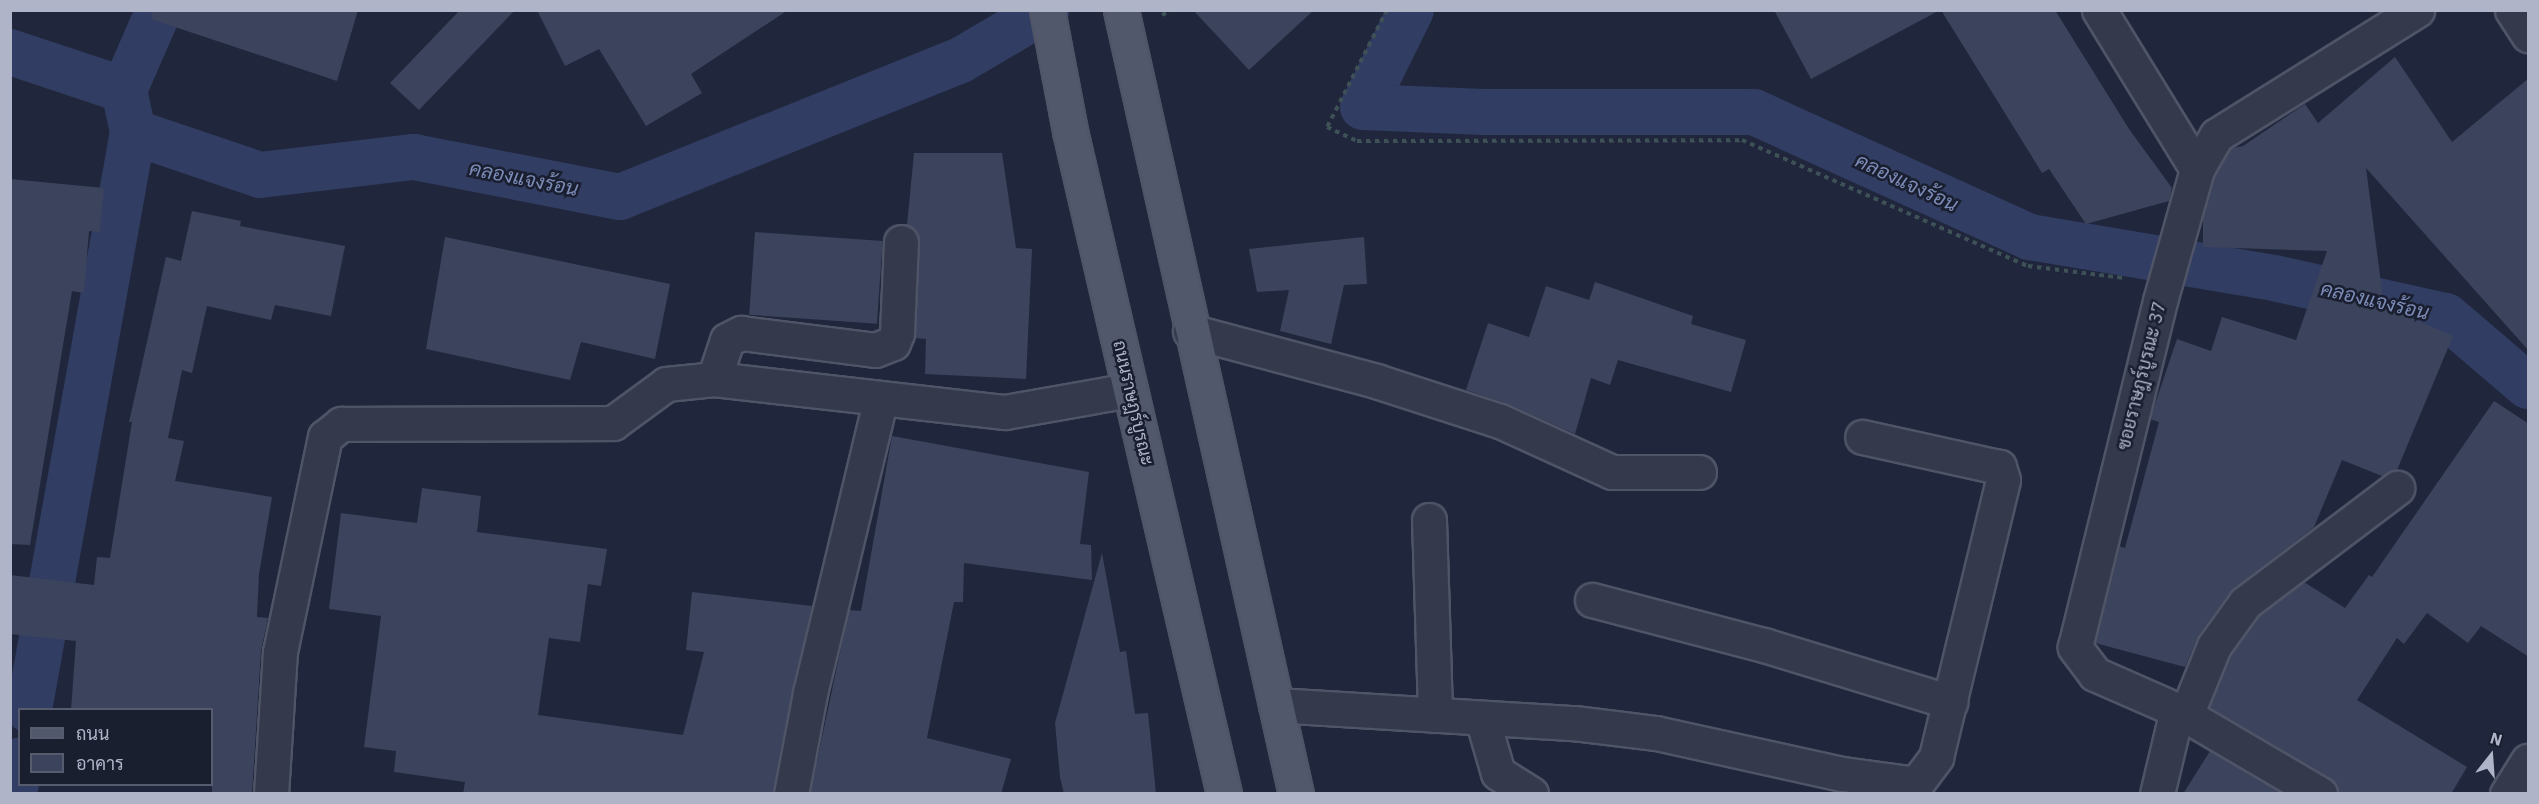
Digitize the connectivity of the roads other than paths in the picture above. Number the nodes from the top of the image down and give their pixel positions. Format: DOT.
graph roads {
  1 [pos="1047,10"];
  2 [pos="1121,10"];
  3 [pos="2099,10"];
  4 [pos="2417,10"];
  5 [pos="2512,10"];
  6 [pos="2529,35"];
  7 [pos="2197,169"];
  8 [pos="901,242"];
  9 [pos="1190,331"];
  10 [pos="714,379"];
  11 [pos="1130,390"];
  12 [pos="881,398"];
  13 [pos="1862,437"];
  14 [pos="1699,472"];
  15 [pos="2397,488"];
  16 [pos="1429,520"];
  17 [pos="1592,600"];
  18 [pos="1950,702"];
  19 [pos="1276,705"];
  20 [pos="2181,713"];
  21 [pos="1435,715"];
  22 [pos="1482,718"];
  23 [pos="2529,761"];
  24 [pos="271,794"];
  25 [pos="791,794"];
  26 [pos="1224,794"];
  27 [pos="1296,794"];
  28 [pos="1531,794"];
  29 [pos="2157,794"];
  30 [pos="2320,794"];
  31 [pos="2507,794"];
  1 -- 11 [label="main road, ถนนราษฎร์บูรณะ"];
  2 -- 9 [label="main road"];
  3 -- 7 [label="street"];
  4 -- 7 [label="street, ซอยราษฎร์บูรณะ 37"];
  5 -- 6 [label="street"];
  7 -- 20 [label="street, ซอยราษฎร์บูรณะ 37"];
  8 -- 10 [label="street"];
  9 -- 14 [label="street"];
  9 -- 19 [label="main road"];
  10 -- 12 [label="street"];
  10 -- 24 [label="street"];
  11 -- 12 [label="street"];
  11 -- 26 [label="main road, ถนนราษฎร์บูรณะ"];
  12 -- 25 [label="street"];
  13 -- 18 [label="street"];
  15 -- 20 [label="street"];
  16 -- 21 [label="street"];
  17 -- 18 [label="street"];
  18 -- 22 [label="street"];
  19 -- 21 [label="street"];
  19 -- 27 [label="main road"];
  20 -- 29 [label="street"];
  20 -- 30 [label="street"];
  21 -- 22 [label="street"];
  22 -- 28 [label="street"];
  23 -- 31 [label="street"];
}
